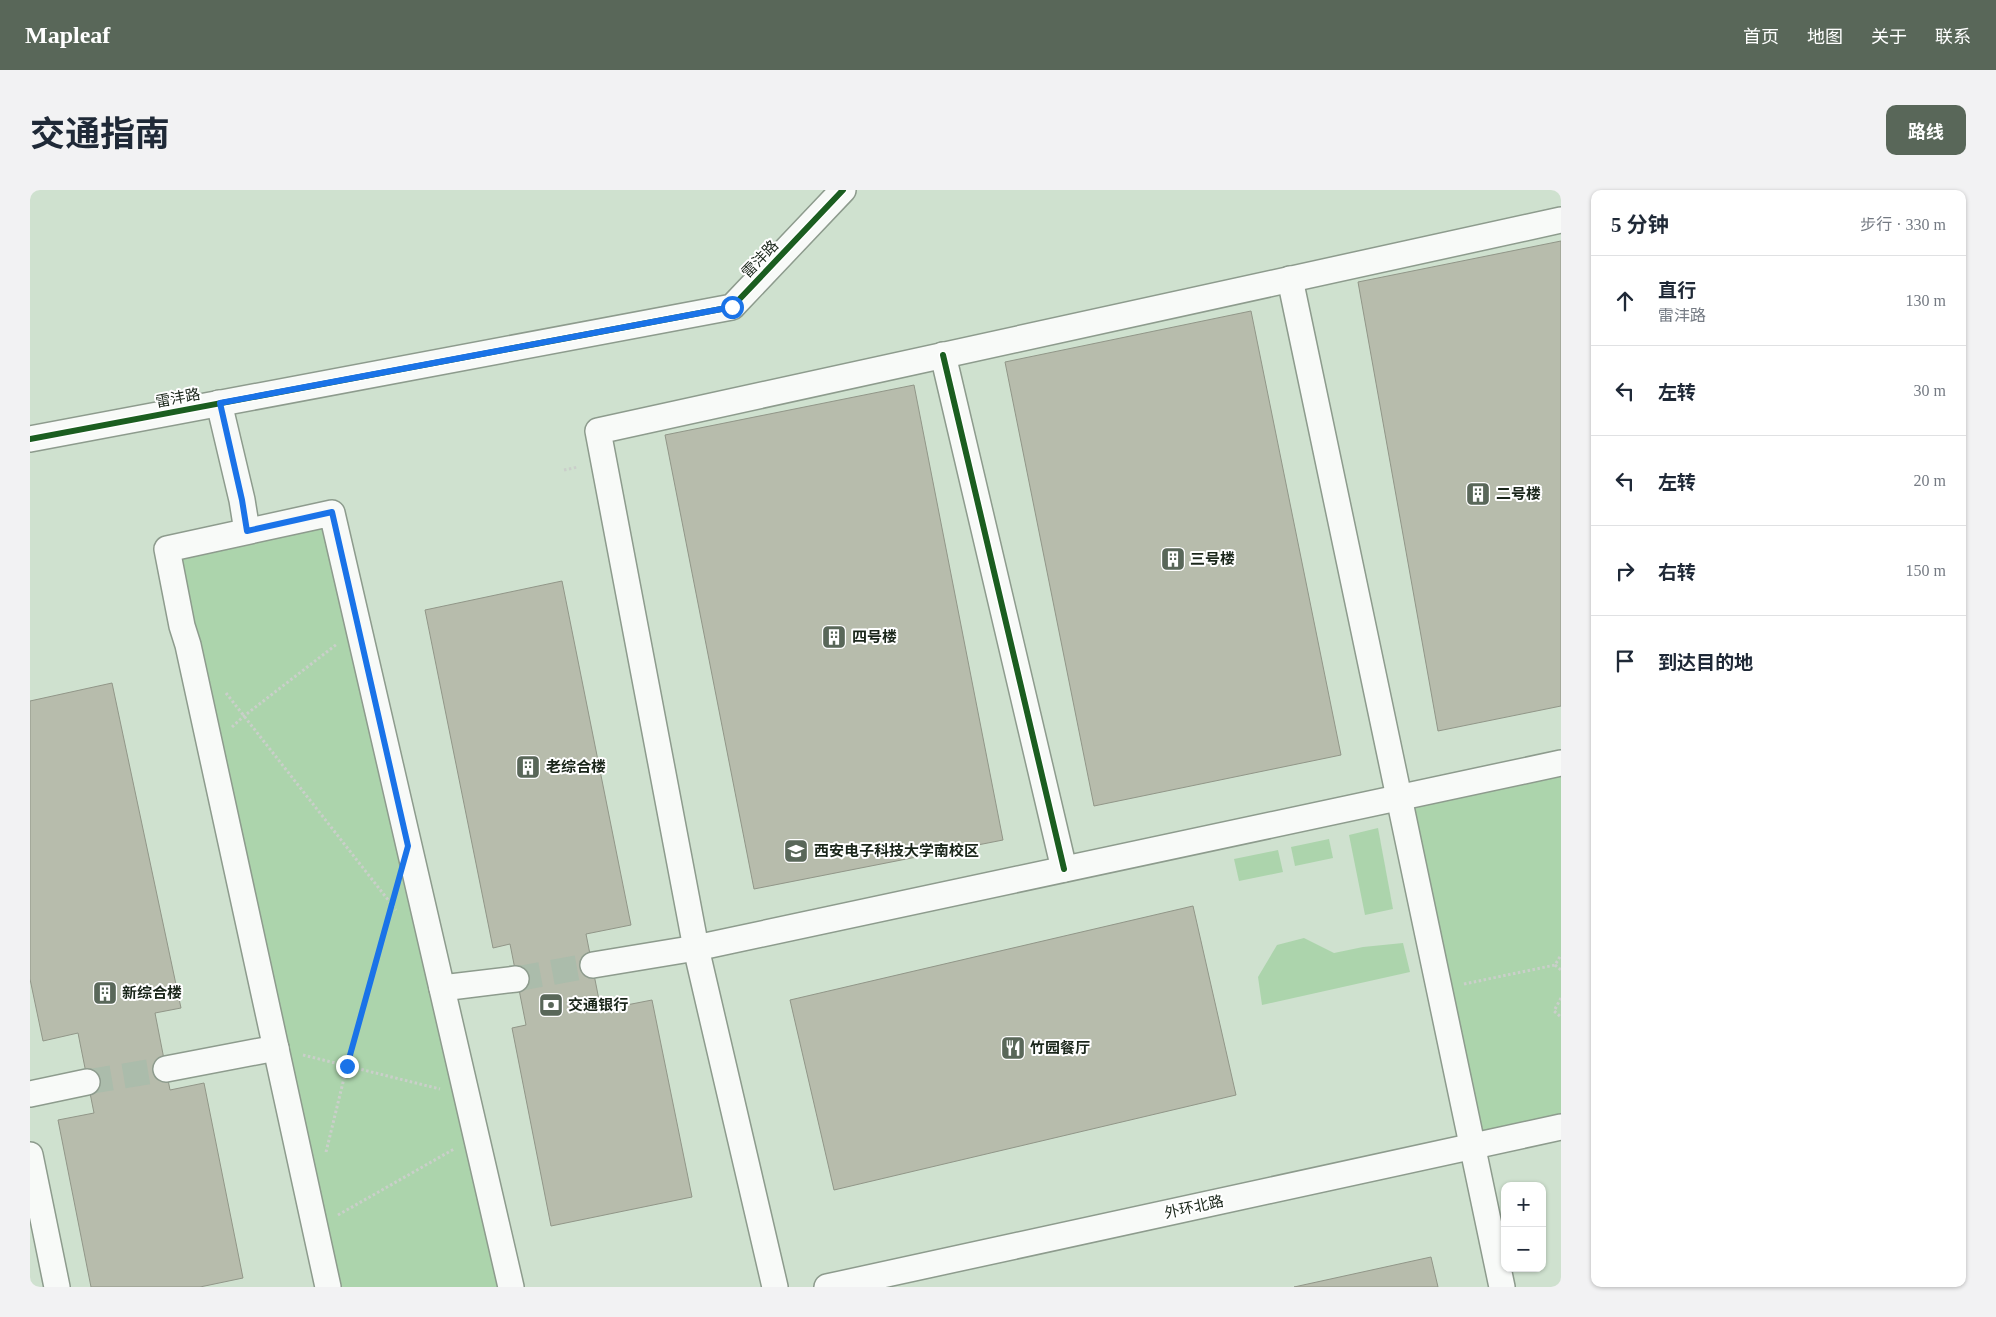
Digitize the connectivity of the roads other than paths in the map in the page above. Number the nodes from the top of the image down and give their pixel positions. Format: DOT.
graph roads {
  1 [pos="843,190"];
  2 [pos="1561,220"];
  3 [pos="1290,280"];
  4 [pos="943,355"];
  5 [pos="220,403"];
  6 [pos="30,439"];
  7 [pos="247,531"];
  8 [pos="1561,763"];
  9 [pos="1400,798"];
  10 [pos="1064,869"];
  11 [pos="696,948"];
  12 [pos="593,965"];
  13 [pos="516,979"];
  14 [pos="442,988"];
  15 [pos="276,1048"];
  16 [pos="166,1069"];
  17 [pos="87,1082"];
  18 [pos="30,1094"];
  19 [pos="1561,1127"];
  20 [pos="1471,1146"];
  21 [pos="30,1155"];
  22 [pos="58,1287"];
  23 [pos="328,1287"];
  24 [pos="511,1287"];
  25 [pos="775,1287"];
  26 [pos="828,1287"];
  27 [pos="1502,1287"];
  1 -- 5 [label="street, 雷沣路"];
  2 -- 3 [label="street"];
  3 -- 4 [label="street"];
  3 -- 9 [label="street"];
  4 -- 10 [label="street"];
  4 -- 11 [label="street"];
  5 -- 6 [label="street, 雷沣路"];
  5 -- 7 [label="street"];
  7 -- 14 [label="street"];
  7 -- 15 [label="street"];
  8 -- 9 [label="street"];
  9 -- 10 [label="street"];
  9 -- 20 [label="street"];
  10 -- 11 [label="street"];
  11 -- 12 [label="street"];
  11 -- 25 [label="street"];
  13 -- 14 [label="street"];
  14 -- 24 [label="street"];
  15 -- 16 [label="street"];
  15 -- 23 [label="street"];
  17 -- 18 [label="street"];
  19 -- 20 [label="street, 外环北路"];
  20 -- 26 [label="street, 外环北路"];
  20 -- 27 [label="street"];
  21 -- 22 [label="street"];
}
